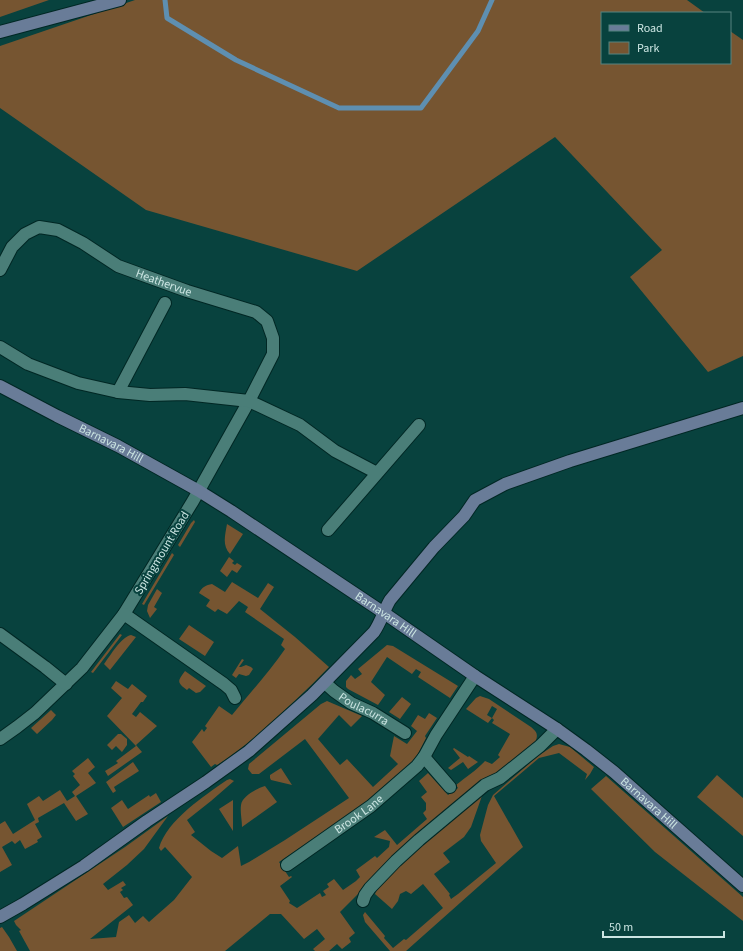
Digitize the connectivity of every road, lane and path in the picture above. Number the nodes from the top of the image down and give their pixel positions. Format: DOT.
graph roads {
  1 [pos="120,0"];
  2 [pos="0,32"];
  3 [pos="0,270"];
  4 [pos="165,303"];
  5 [pos="0,347"];
  6 [pos="0,386"];
  7 [pos="118,392"];
  8 [pos="249,401"];
  9 [pos="743,408"];
  10 [pos="419,425"];
  11 [pos="377,474"];
  12 [pos="199,491"];
  13 [pos="328,530"];
  14 [pos="384,613"];
  15 [pos="124,614"];
  16 [pos="0,634"];
  17 [pos="474,676"];
  18 [pos="325,682"];
  19 [pos="66,684"];
  20 [pos="235,698"];
  21 [pos="556,728"];
  22 [pos="405,733"];
  23 [pos="0,739"];
  24 [pos="424,757"];
  25 [pos="450,787"];
  26 [pos="287,865"];
  27 [pos="743,886"];
  28 [pos="363,901"];
  29 [pos="0,917"];
  1 -- 2 [label="main road"];
  3 -- 8 [label="street, Heathervue"];
  4 -- 7 [label="street, Heathervue"];
  5 -- 7 [label="street"];
  6 -- 12 [label="main road, Barnavara Hill"];
  7 -- 8 [label="street"];
  8 -- 11 [label="street"];
  8 -- 12 [label="street, Heathervue"];
  9 -- 14 [label="main road"];
  10 -- 11 [label="street"];
  11 -- 13 [label="street"];
  12 -- 14 [label="main road, Barnavara Hill"];
  12 -- 15 [label="street, Springmount Road"];
  14 -- 17 [label="main road, Barnavara Hill"];
  14 -- 18 [label="main road"];
  15 -- 19 [label="street, Springmount Road"];
  15 -- 20 [label="street"];
  16 -- 19 [label="street"];
  17 -- 21 [label="main road, Barnavara Hill"];
  17 -- 24 [label="street, Brook Lane"];
  18 -- 22 [label="street, Poulacurra"];
  18 -- 29 [label="main road"];
  19 -- 23 [label="street, Springmount Road"];
  21 -- 27 [label="main road, Barnavara Hill"];
  21 -- 28 [label="street"];
  24 -- 25 [label="street"];
  24 -- 26 [label="street, Brook Lane"];
}
